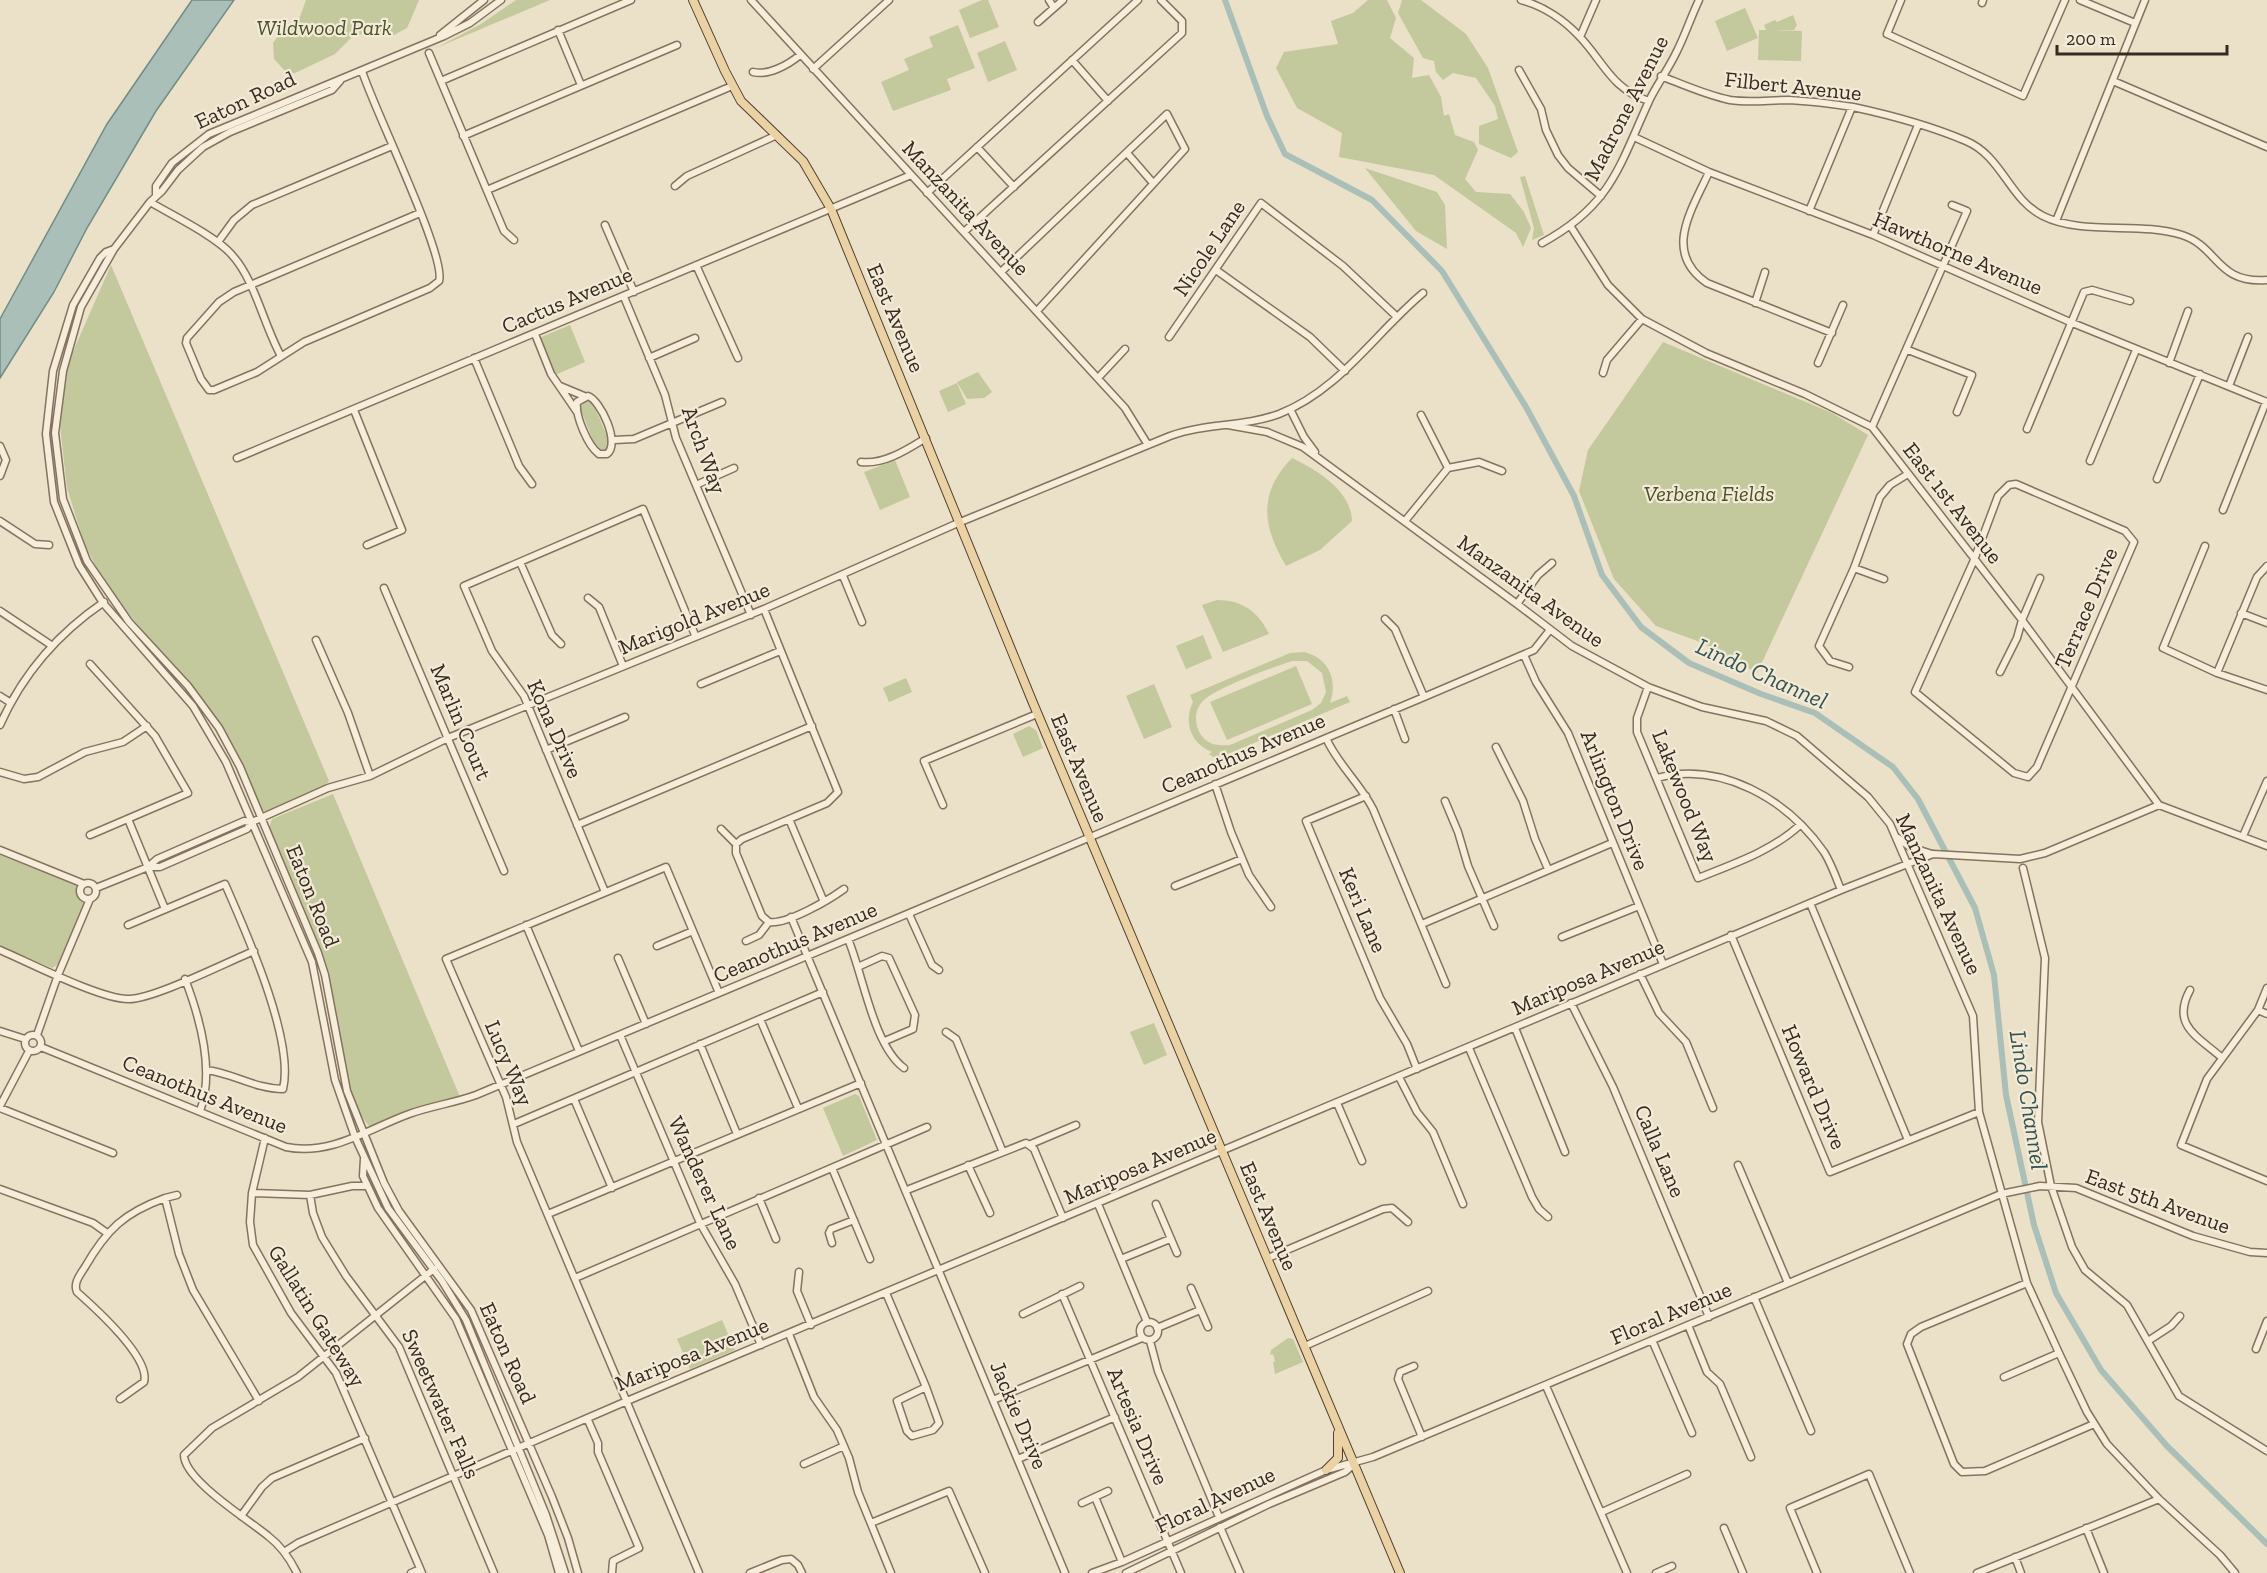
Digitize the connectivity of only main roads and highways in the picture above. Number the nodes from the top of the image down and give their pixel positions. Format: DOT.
graph roads {
  1 [pos="693,0"];
  2 [pos="1338,1426"];
  3 [pos="1326,1470"];
  4 [pos="1401,1573"];
  1 -- 2 [label="main road, East Avenue"];
  2 -- 3 [label="main road"];
  2 -- 4 [label="main road, East Avenue"];
}
